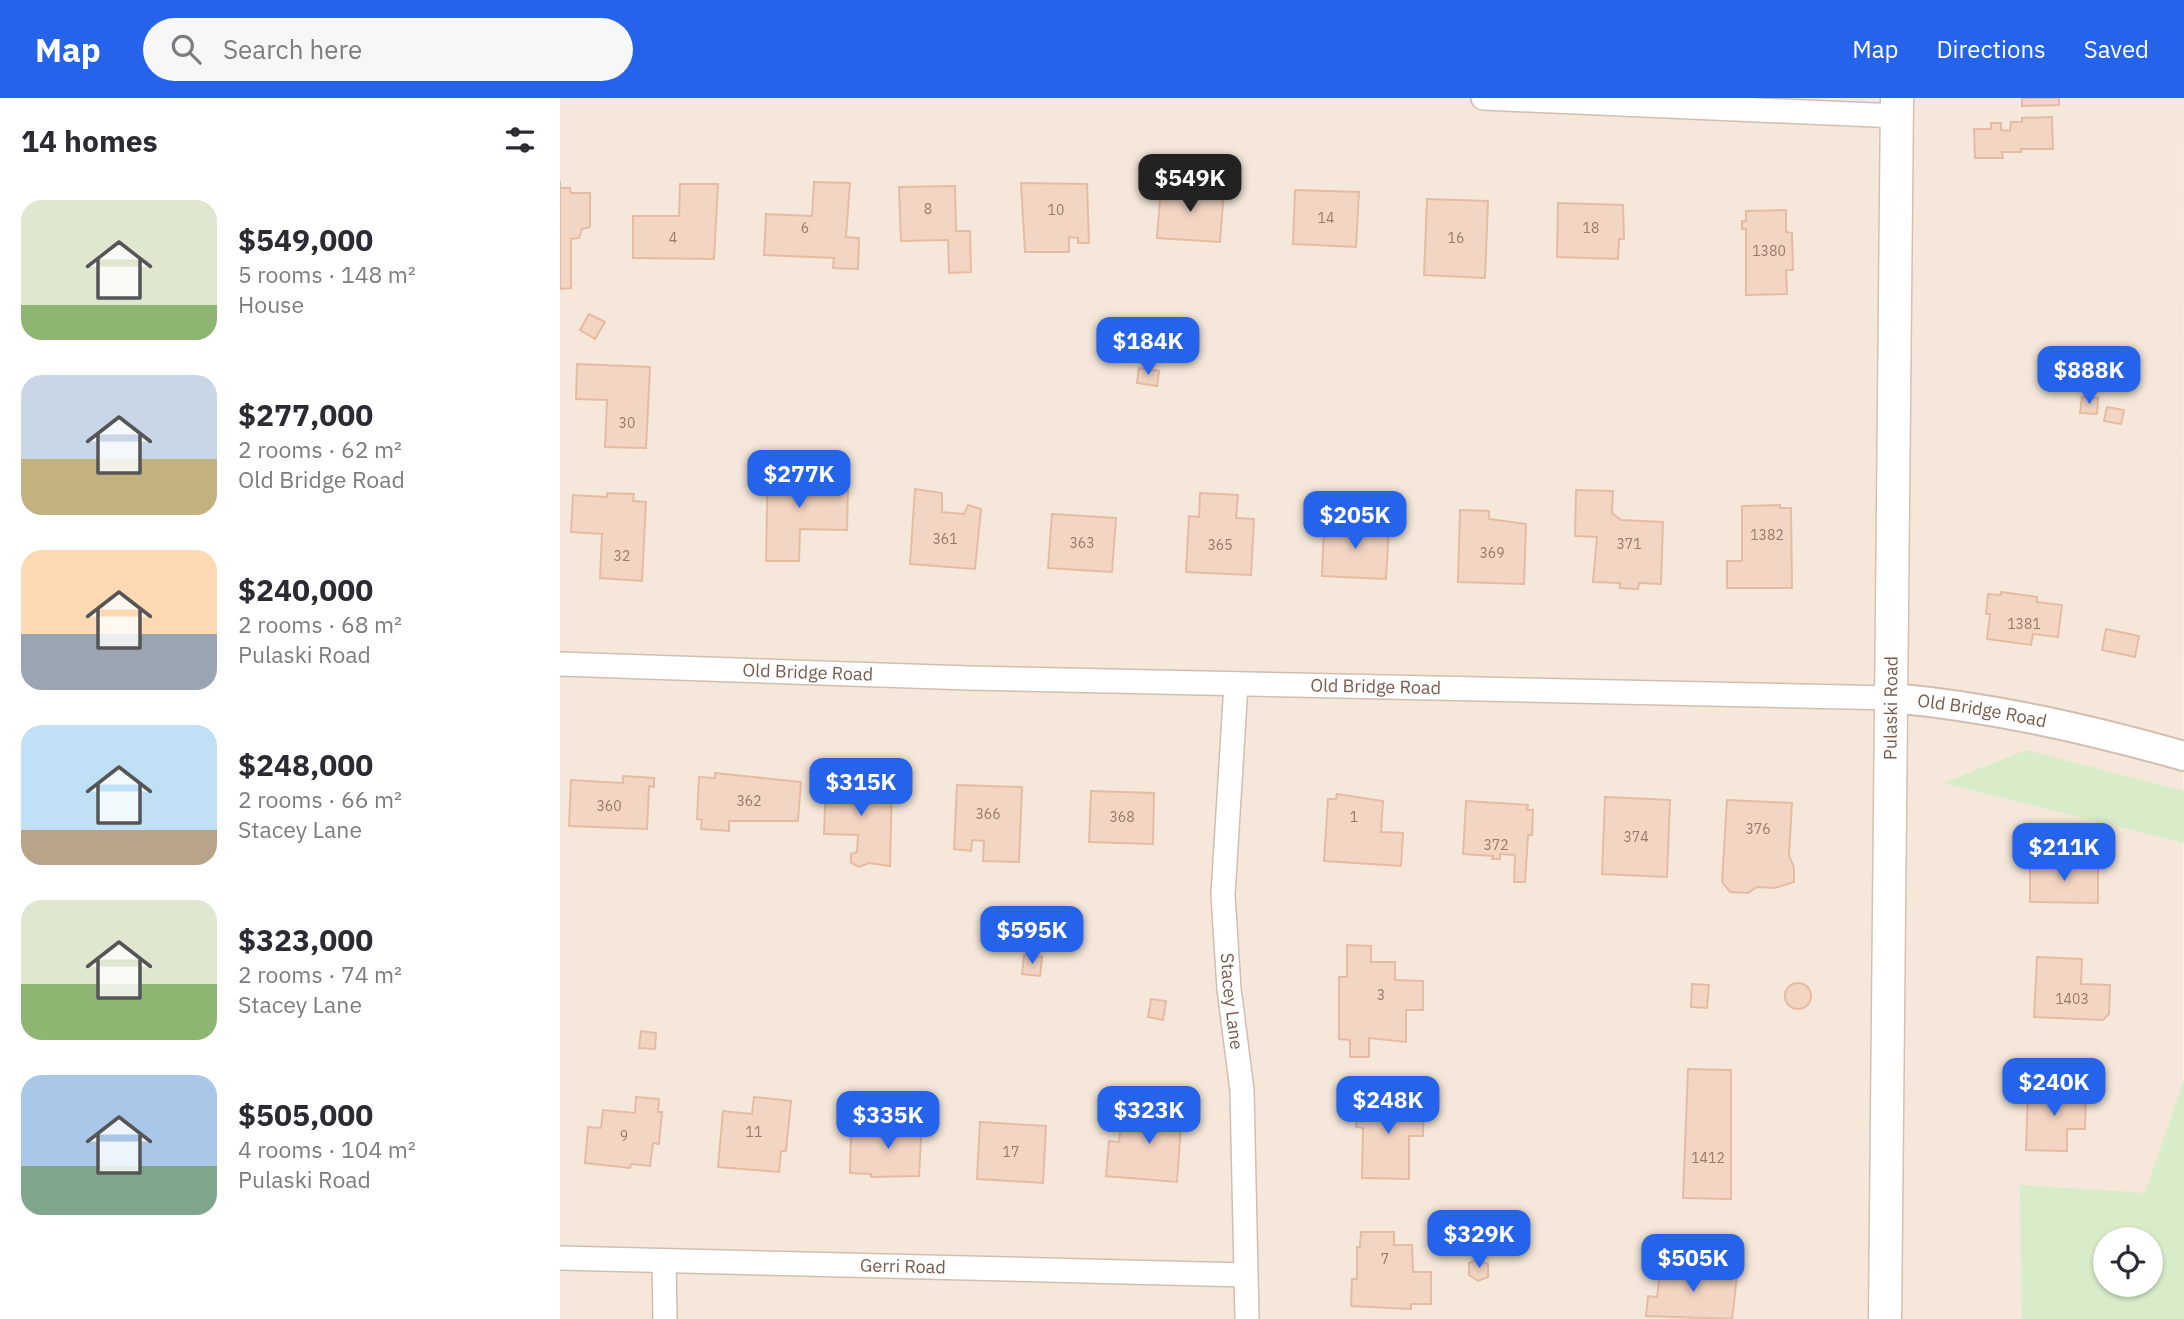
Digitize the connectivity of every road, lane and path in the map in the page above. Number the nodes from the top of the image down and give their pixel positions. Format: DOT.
graph roads {
  1 [pos="1483,98"];
  2 [pos="1897,107"];
  3 [pos="560,664"];
  4 [pos="1236,684"];
  5 [pos="1892,698"];
  6 [pos="2184,756"];
  7 [pos="560,1258"];
  8 [pos="664,1261"];
  9 [pos="1245,1275"];
  10 [pos="665,1319"];
  11 [pos="1247,1319"];
  12 [pos="1885,1319"];
  1 -- 2 [label="street"];
  2 -- 5 [label="main road, Pulaski Road"];
  3 -- 4 [label="street, Old Bridge Road"];
  4 -- 5 [label="street, Old Bridge Road"];
  4 -- 9 [label="street, Stacey Lane"];
  5 -- 6 [label="street, Old Bridge Road"];
  5 -- 12 [label="main road, Pulaski Road"];
  7 -- 8 [label="street, Gerri Road"];
  8 -- 9 [label="street, Gerri Road"];
  8 -- 10 [label="street"];
  9 -- 11 [label="street, Stacey Lane"];
}
